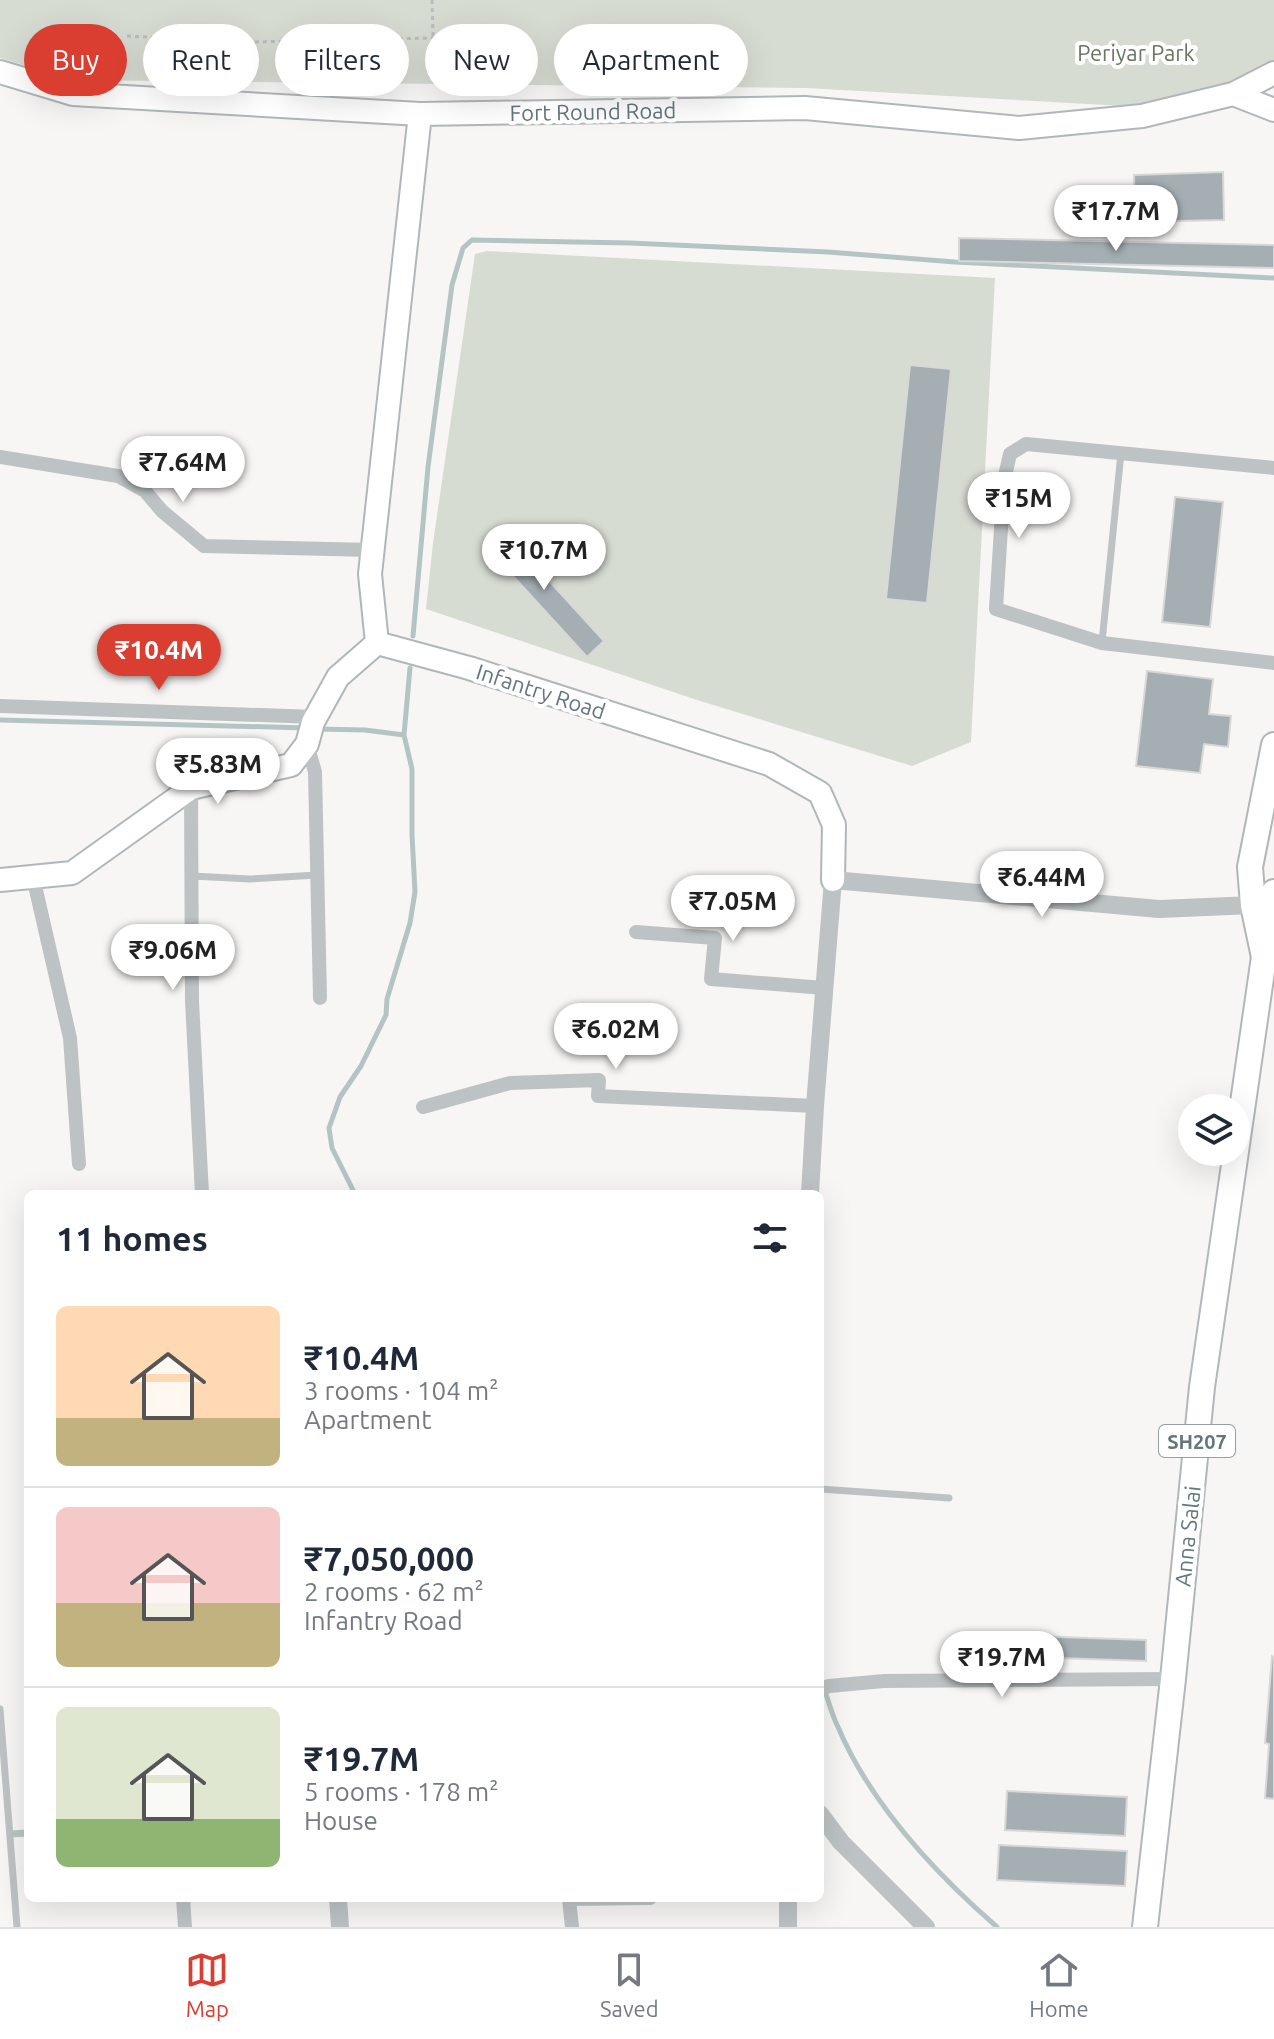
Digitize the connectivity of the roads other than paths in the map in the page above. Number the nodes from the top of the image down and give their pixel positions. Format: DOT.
graph roads {
  1 [pos="0,72"];
  2 [pos="1274,73"];
  3 [pos="1233,94"];
  4 [pos="1274,110"];
  5 [pos="420,114"];
  6 [pos="1121,453"];
  7 [pos="0,457"];
  8 [pos="1274,468"];
  9 [pos="373,550"];
  10 [pos="377,643"];
  11 [pos="1102,643"];
  12 [pos="1274,663"];
  13 [pos="0,706"];
  14 [pos="316,717"];
  15 [pos="307,744"];
  16 [pos="1274,745"];
  17 [pos="191,788"];
  18 [pos="317,875"];
  19 [pos="191,876"];
  20 [pos="33,877"];
  21 [pos="0,880"];
  22 [pos="833,880"];
  23 [pos="1274,892"];
  24 [pos="1253,905"];
  25 [pos="636,932"];
  26 [pos="1269,959"];
  27 [pos="824,988"];
  28 [pos="320,998"];
  29 [pos="815,1106"];
  30 [pos="423,1107"];
  31 [pos="79,1164"];
  32 [pos="202,1190"];
  33 [pos="810,1190"];
  34 [pos="824,1489"];
  35 [pos="949,1498"];
  36 [pos="1173,1679"];
  37 [pos="824,1688"];
  38 [pos="0,1709"];
  39 [pos="824,1819"];
  40 [pos="24,1833"];
  41 [pos="10,1834"];
  42 [pos="183,1902"];
  43 [pos="338,1902"];
  44 [pos="569,1902"];
  45 [pos="788,1902"];
  46 [pos="17,1927"];
  47 [pos="185,1927"];
  48 [pos="340,1927"];
  49 [pos="572,1927"];
  50 [pos="788,1927"];
  51 [pos="926,1927"];
  52 [pos="1145,1927"];
  1 -- 5 [label="main road, Fort Round Road"];
  2 -- 3 [label="main road"];
  3 -- 4 [label="main road"];
  3 -- 5 [label="main road, Fort Round Road"];
  5 -- 9 [label="main road"];
  6 -- 8 [label="street"];
  6 -- 11 [label="lane"];
  6 -- 11 [label="street"];
  7 -- 9 [label="street"];
  9 -- 10 [label="main road"];
  10 -- 14 [label="main road"];
  10 -- 22 [label="main road, Infantry Road"];
  11 -- 12 [label="street"];
  13 -- 14 [label="street"];
  14 -- 15 [label="main road"];
  15 -- 17 [label="main road"];
  15 -- 18 [label="street"];
  16 -- 24 [label="main road, Anna Salai"];
  17 -- 19 [label="street"];
  17 -- 20 [label="main road"];
  18 -- 19 [label="lane"];
  18 -- 28 [label="street"];
  19 -- 32 [label="street"];
  20 -- 21 [label="main road"];
  20 -- 31 [label="street"];
  22 -- 24 [label="street"];
  22 -- 27 [label="street, Infantry Road"];
  23 -- 26 [label="main road, Anna Salai"];
  24 -- 26 [label="main road, Anna Salai"];
  25 -- 27 [label="street"];
  26 -- 36 [label="main road, Anna Salai / SH207"];
  27 -- 29 [label="street, Infantry Road"];
  29 -- 30 [label="street"];
  29 -- 33 [label="street, Infantry Road"];
  34 -- 35 [label="lane"];
  36 -- 37 [label="street"];
  36 -- 52 [label="main road, Anna Salai / SH207"];
  38 -- 41 [label="lane"];
  39 -- 51 [label="street"];
  40 -- 41 [label="lane"];
  41 -- 46 [label="lane"];
  42 -- 47 [label="street"];
  43 -- 48 [label="street"];
  44 -- 49 [label="street"];
  45 -- 50 [label="street"];
}
